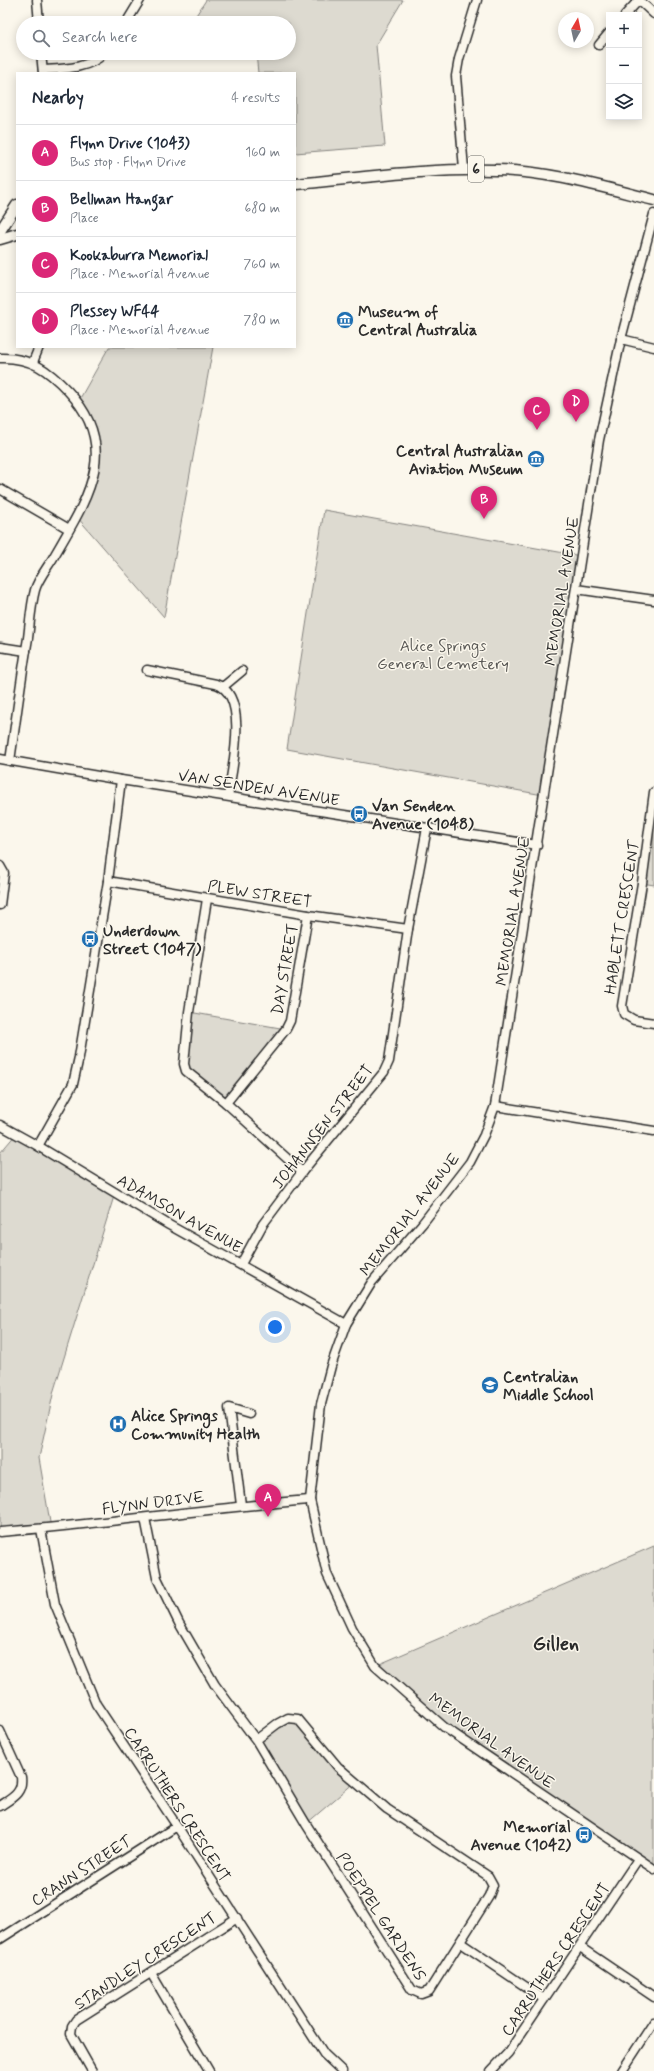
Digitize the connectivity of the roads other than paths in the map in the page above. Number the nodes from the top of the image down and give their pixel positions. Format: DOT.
graph roads {
  1 [pos="37,0"];
  2 [pos="140,0"];
  3 [pos="477,0"];
  4 [pos="639,0"];
  5 [pos="628,12"];
  6 [pos="654,14"];
  7 [pos="38,16"];
  8 [pos="130,16"];
  9 [pos="606,37"];
  10 [pos="599,45"];
  11 [pos="42,60"];
  12 [pos="91,60"];
  13 [pos="43,72"];
  14 [pos="464,170"];
  15 [pos="296,184"];
  16 [pos="654,200"];
  17 [pos="16,207"];
  18 [pos="654,214"];
  19 [pos="0,231"];
  20 [pos="16,234"];
  21 [pos="0,239"];
  22 [pos="621,339"];
  23 [pos="654,347"];
  24 [pos="39,348"];
  25 [pos="0,358"];
  26 [pos="33,362"];
  27 [pos="0,489"];
  28 [pos="70,529"];
  29 [pos="576,589"];
  30 [pos="654,600"];
  31 [pos="0,647"];
  32 [pos="26,651"];
  33 [pos="147,670"];
  34 [pos="242,671"];
  35 [pos="224,686"];
  36 [pos="0,759"];
  37 [pos="10,761"];
  38 [pos="121,780"];
  39 [pos="654,792"];
  40 [pos="228,796"];
  41 [pos="428,828"];
  42 [pos="537,845"];
  43 [pos="0,866"];
  44 [pos="108,880"];
  45 [pos="207,899"];
  46 [pos="0,905"];
  47 [pos="308,915"];
  48 [pos="408,930"];
  49 [pos="654,1024"];
  50 [pos="226,1103"];
  51 [pos="495,1106"];
  52 [pos="0,1125"];
  53 [pos="654,1131"];
  54 [pos="38,1146"];
  55 [pos="302,1172"];
  56 [pos="241,1264"];
  57 [pos="346,1324"];
  58 [pos="249,1414"];
  59 [pos="310,1500"];
  60 [pos="241,1505"];
  61 [pos="145,1518"];
  62 [pos="41,1529"];
  63 [pos="0,1532"];
  64 [pos="0,1731"];
  65 [pos="256,1740"];
  66 [pos="0,1806"];
  67 [pos="177,1826"];
  68 [pos="638,1859"];
  69 [pos="654,1869"];
  70 [pos="237,1918"];
  71 [pos="1,1937"];
  72 [pos="461,1943"];
  73 [pos="580,1947"];
  74 [pos="151,1973"];
  75 [pos="654,1997"];
  76 [pos="544,1999"];
  77 [pos="654,2022"];
  78 [pos="92,2071"];
  79 [pos="209,2071"];
  80 [pos="342,2071"];
  81 [pos="491,2071"];
  82 [pos="622,2071"];
  1 -- 7 [label="street"];
  2 -- 8 [label="street"];
  3 -- 14 [label="street"];
  4 -- 5 [label="street"];
  4 -- 6 [label="street"];
  9 -- 10 [label="street"];
  11 -- 13 [label="street"];
  12 -- 13 [label="street"];
  14 -- 15 [label="main road, 6"];
  14 -- 16 [label="main road, 6"];
  17 -- 19 [label="main road"];
  18 -- 22 [label="street, MEMORIAL AVENUE"];
  20 -- 21 [label="main road"];
  22 -- 23 [label="street"];
  22 -- 29 [label="street, MEMORIAL AVENUE"];
  24 -- 26 [label="street"];
  25 -- 26 [label="street"];
  26 -- 28 [label="street"];
  27 -- 28 [label="street"];
  28 -- 32 [label="street"];
  29 -- 30 [label="street"];
  29 -- 42 [label="street, MEMORIAL AVENUE"];
  31 -- 32 [label="street"];
  32 -- 37 [label="street"];
  33 -- 35 [label="street"];
  34 -- 35 [label="street"];
  35 -- 40 [label="street"];
  36 -- 37 [label="street, VAN SENDEN AVENUE"];
  37 -- 38 [label="street, VAN SENDEN AVENUE"];
  38 -- 40 [label="street, VAN SENDEN AVENUE"];
  38 -- 44 [label="street"];
  39 -- 49 [label="street, HABLETT CRESCENT"];
  40 -- 41 [label="street, VAN SENDEN AVENUE"];
  41 -- 42 [label="street, VAN SENDEN AVENUE"];
  41 -- 48 [label="street, JOHANNSEN STREET"];
  42 -- 51 [label="street, MEMORIAL AVENUE"];
  43 -- 46 [label="street"];
  44 -- 45 [label="street, PLEW STREET"];
  44 -- 54 [label="street"];
  45 -- 47 [label="street, PLEW STREET"];
  45 -- 50 [label="street"];
  47 -- 48 [label="street, PLEW STREET"];
  47 -- 50 [label="street, DAY STREET"];
  48 -- 55 [label="street, JOHANNSEN STREET"];
  50 -- 55 [label="street"];
  51 -- 53 [label="street"];
  51 -- 57 [label="street, MEMORIAL AVENUE"];
  52 -- 54 [label="street, ADAMSON AVENUE"];
  54 -- 56 [label="street, ADAMSON AVENUE"];
  55 -- 56 [label="street, JOHANNSEN STREET"];
  56 -- 57 [label="street, ADAMSON AVENUE"];
  57 -- 59 [label="street, MEMORIAL AVENUE"];
  58 -- 60 [label="street"];
  59 -- 60 [label="street, FLYNN DRIVE"];
  59 -- 68 [label="street, MEMORIAL AVENUE"];
  60 -- 61 [label="street, FLYNN DRIVE"];
  61 -- 62 [label="street, FLYNN DRIVE"];
  61 -- 65 [label="street, POEPPEL GARDENS"];
  62 -- 63 [label="street, FLYNN DRIVE"];
  62 -- 67 [label="street, CARRUTHERS CRESCENT"];
  64 -- 66 [label="street"];
  65 -- 72 [label="street, POEPPEL GARDENS"];
  65 -- 72 [label="street, POEPPEL GARDENS"];
  67 -- 70 [label="street, CARRUTHERS CRESCENT"];
  67 -- 71 [label="street, CRANN STREET"];
  68 -- 69 [label="street, MEMORIAL AVENUE"];
  68 -- 73 [label="street, CARRUTHERS CRESCENT"];
  70 -- 74 [label="street, STANDLEY CRESCENT"];
  70 -- 80 [label="street, CARRUTHERS CRESCENT"];
  72 -- 76 [label="street"];
  73 -- 75 [label="street"];
  73 -- 76 [label="street, CARRUTHERS CRESCENT"];
  74 -- 78 [label="street, STANDLEY CRESCENT"];
  74 -- 79 [label="street"];
  76 -- 81 [label="street, CARRUTHERS CRESCENT"];
  77 -- 82 [label="street"];
}
